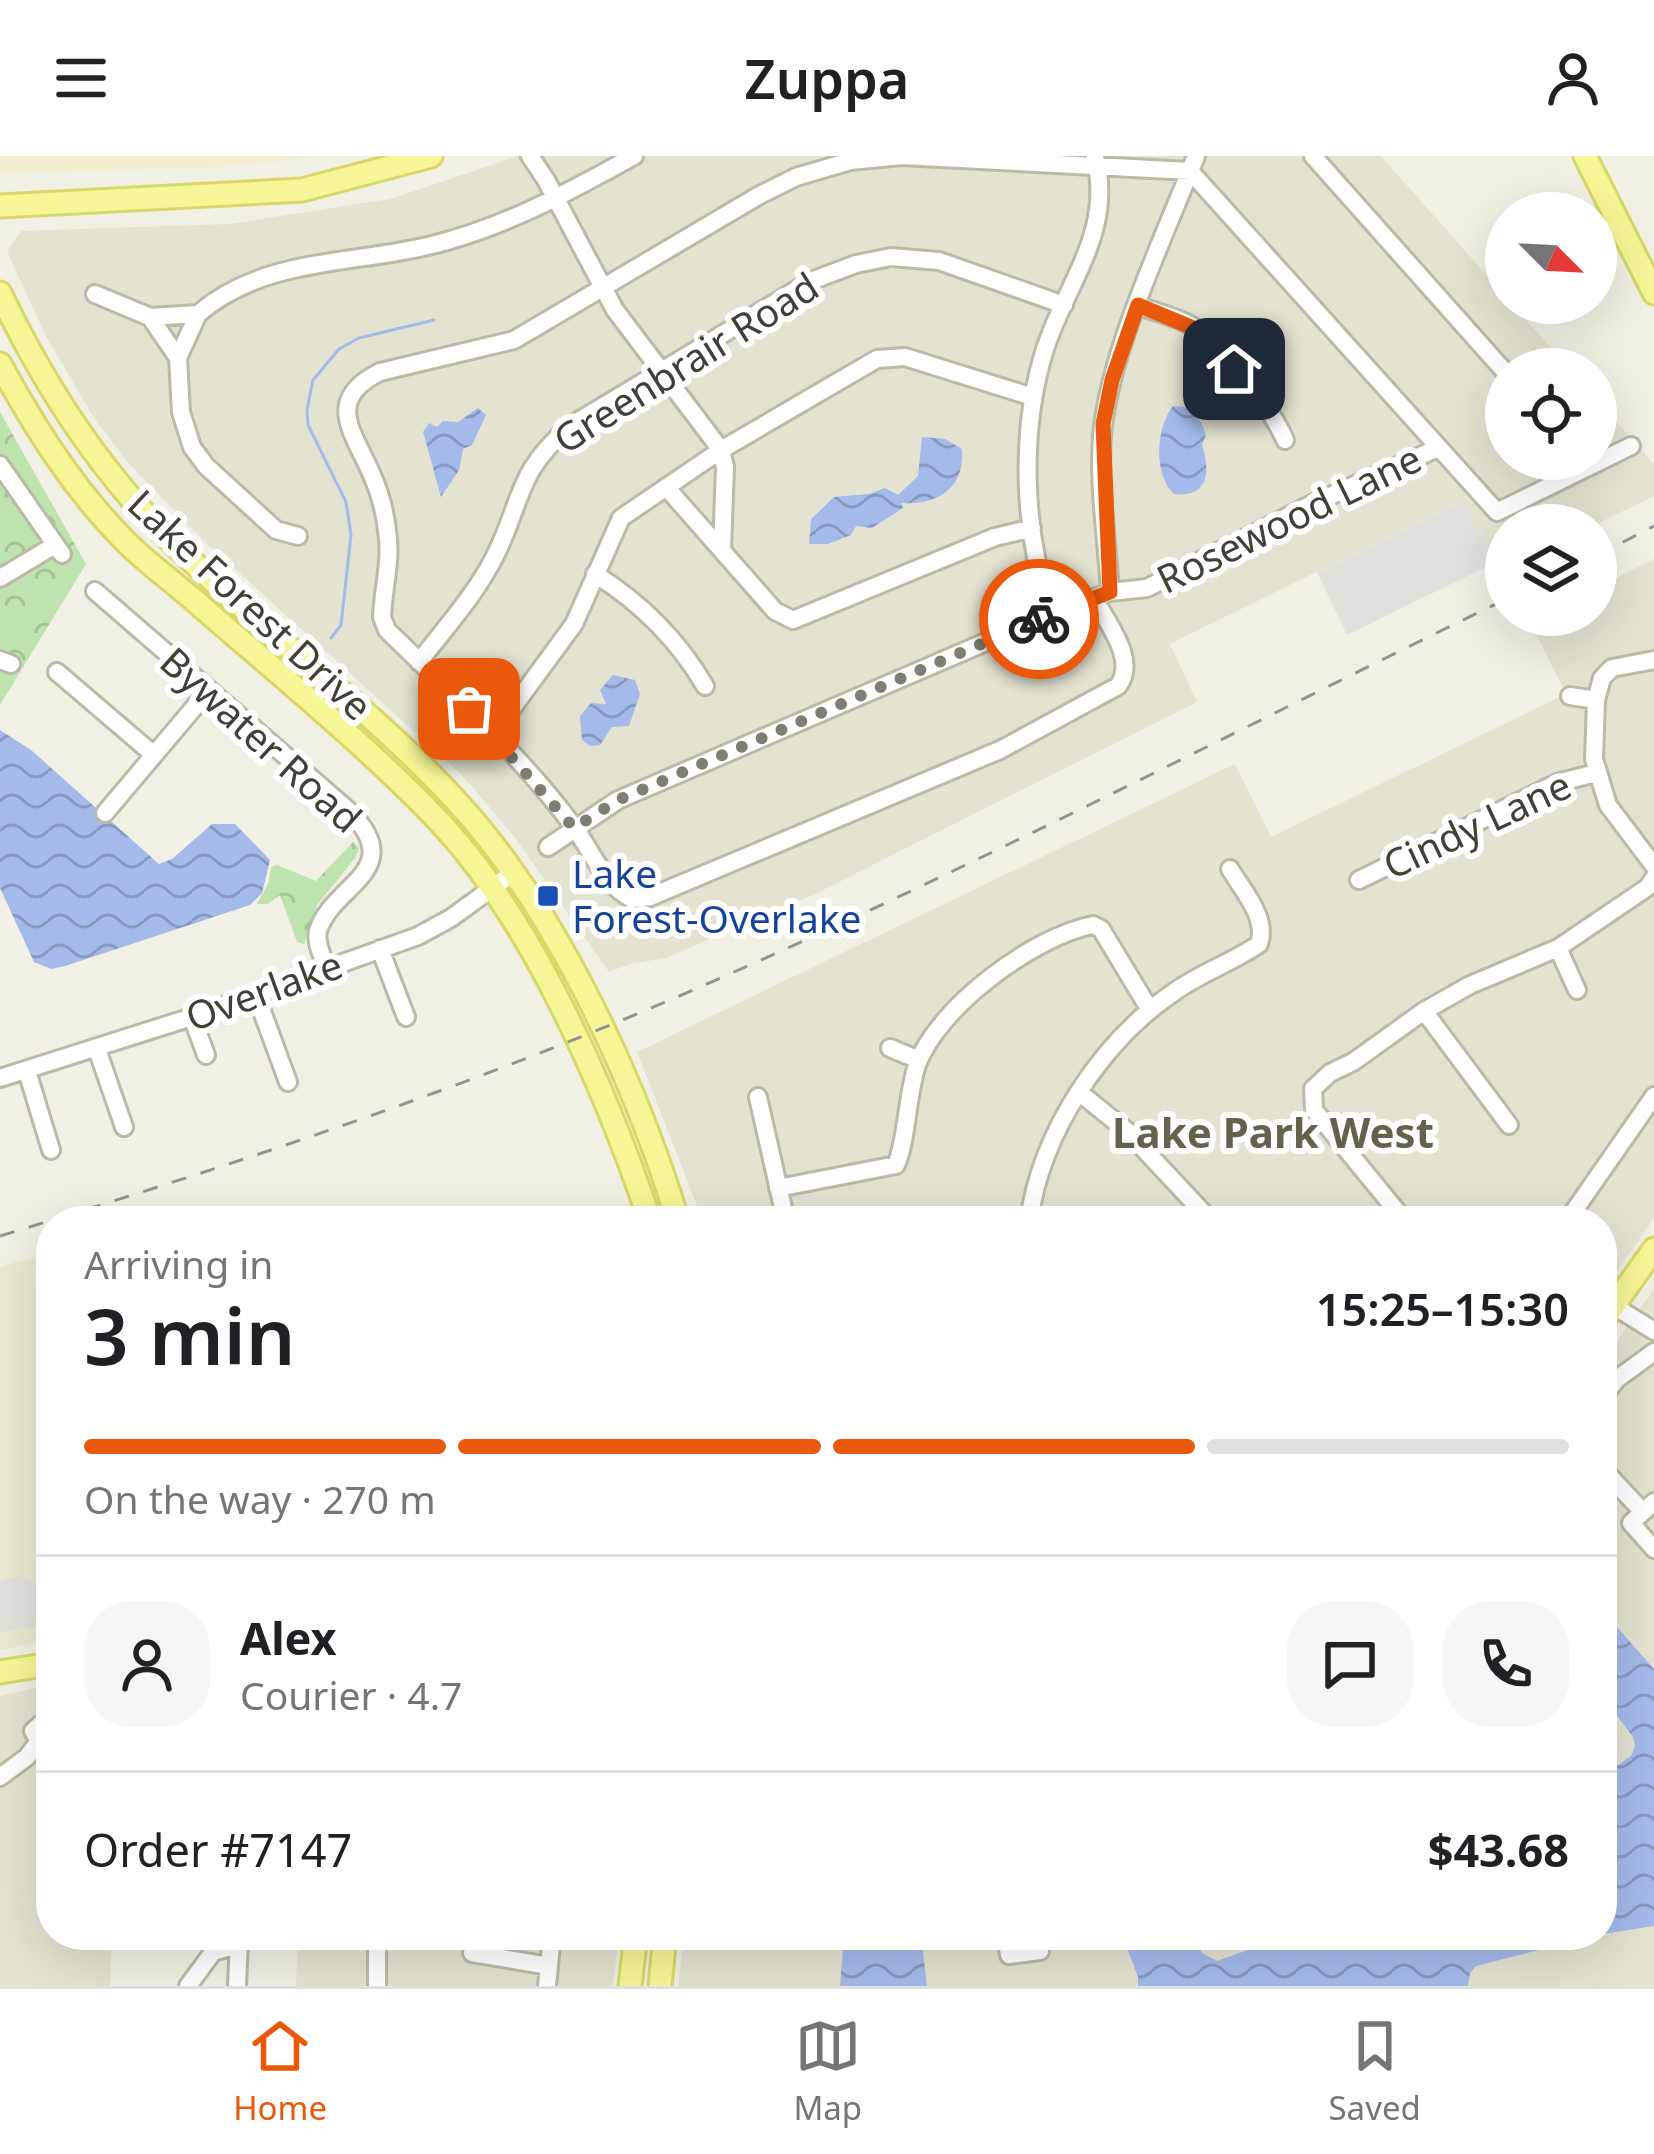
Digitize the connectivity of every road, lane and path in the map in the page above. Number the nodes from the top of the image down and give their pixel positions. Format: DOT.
graph roads {
  1 [pos="431,156"];
  2 [pos="530,156"];
  3 [pos="634,156"];
  4 [pos="1313,156"];
  5 [pos="1585,156"];
  6 [pos="1096,161"];
  7 [pos="1193,164"];
  8 [pos="555,199"];
  9 [pos="0,206"];
  10 [pos="602,287"];
  11 [pos="0,293"];
  12 [pos="1654,293"];
  13 [pos="94,294"];
  14 [pos="1064,305"];
  15 [pos="1138,305"];
  16 [pos="198,314"];
  17 [pos="150,317"];
  18 [pos="1485,349"];
  19 [pos="178,358"];
  20 [pos="0,364"];
  21 [pos="661,371"];
  22 [pos="1033,397"];
  23 [pos="1286,440"];
  24 [pos="1631,446"];
  25 [pos="1438,448"];
  26 [pos="721,450"];
  27 [pos="1617,451"];
  28 [pos="0,465"];
  29 [pos="1553,480"];
  30 [pos="666,488"];
  31 [pos="1032,528"];
  32 [pos="298,536"];
  33 [pos="722,550"];
  34 [pos="595,574"];
  35 [pos="0,578"];
  36 [pos="95,590"];
  37 [pos="1102,595"];
  38 [pos="1051,614"];
  39 [pos="1654,660"];
  40 [pos="419,662"];
  41 [pos="57,672"];
  42 [pos="705,686"];
  43 [pos="208,692"];
  44 [pos="1570,696"];
  45 [pos="1596,700"];
  46 [pos="494,733"];
  47 [pos="154,755"];
  48 [pos="1596,773"];
  49 [pos="105,813"];
  50 [pos="574,828"];
  51 [pos="548,847"];
  52 [pos="1654,866"];
  53 [pos="1230,869"];
  54 [pos="513,873"];
  55 [pos="1654,878"];
  56 [pos="1359,880"];
  57 [pos="492,888"];
  58 [pos="1558,948"];
  59 [pos="380,950"];
  60 [pos="327,968"];
  61 [pos="1577,990"];
  62 [pos="256,995"];
  63 [pos="1150,1010"];
  64 [pos="1424,1011"];
  65 [pos="192,1017"];
  66 [pos="406,1017"];
  67 [pos="890,1048"];
  68 [pos="97,1049"];
  69 [pos="206,1055"];
  70 [pos="919,1060"];
  71 [pos="27,1071"];
  72 [pos="0,1078"];
  73 [pos="288,1082"];
  74 [pos="1080,1093"];
  75 [pos="1654,1096"];
  76 [pos="758,1097"];
  77 [pos="1508,1125"];
  78 [pos="124,1126"];
  79 [pos="51,1150"];
  80 [pos="778,1188"];
  81 [pos="645,1206"];
  82 [pos="674,1206"];
  83 [pos="782,1206"];
  84 [pos="1034,1206"];
  85 [pos="1195,1206"];
  86 [pos="1393,1206"];
  87 [pos="1577,1206"];
  88 [pos="1654,1249"];
  89 [pos="1617,1301"];
  90 [pos="1617,1317"];
  91 [pos="1654,1331"];
  92 [pos="1654,1352"];
  93 [pos="1617,1379"];
  94 [pos="1617,1480"];
  95 [pos="1649,1507"];
  96 [pos="1654,1549"];
  97 [pos="36,1666"];
  98 [pos="0,1672"];
  99 [pos="36,1747"];
  100 [pos="0,1777"];
  101 [pos="217,1950"];
  102 [pos="239,1950"];
  103 [pos="377,1950"];
  104 [pos="551,1950"];
  105 [pos="635,1950"];
  106 [pos="663,1950"];
  107 [pos="1008,1950"];
  108 [pos="1040,1950"];
  109 [pos="472,1953"];
  110 [pos="549,1966"];
  111 [pos="188,1986"];
  112 [pos="237,1986"];
  113 [pos="377,1986"];
  114 [pos="547,1986"];
  115 [pos="631,1986"];
  116 [pos="659,1986"];
  1 -- 9 [label="main road"];
  2 -- 8 [label="street"];
  3 -- 8 [label="street"];
  4 -- 18 [label="street"];
  5 -- 12 [label="main road"];
  6 -- 7 [label="street"];
  6 -- 10 [label="street"];
  6 -- 14 [label="street"];
  7 -- 15 [label="street"];
  7 -- 25 [label="street"];
  8 -- 10 [label="street"];
  8 -- 16 [label="street"];
  10 -- 21 [label="street"];
  10 -- 40 [label="street"];
  11 -- 54 [label="main road, Lake Forest Drive"];
  13 -- 17 [label="street"];
  14 -- 21 [label="street, Greenbrair Road"];
  14 -- 22 [label="street"];
  15 -- 23 [label="street"];
  15 -- 37 [label="street"];
  16 -- 17 [label="street"];
  16 -- 19 [label="street"];
  17 -- 19 [label="street"];
  19 -- 32 [label="street"];
  20 -- 57 [label="main road, Lake Forest Drive"];
  21 -- 26 [label="street"];
  21 -- 40 [label="street, Greenbrair Road"];
  22 -- 26 [label="street"];
  22 -- 31 [label="street"];
  24 -- 27 [label="street"];
  25 -- 29 [label="street"];
  25 -- 37 [label="street, Rosewood Lane"];
  26 -- 30 [label="street"];
  26 -- 33 [label="street"];
  28 -- 35 [label="street"];
  30 -- 33 [label="street"];
  30 -- 34 [label="street"];
  31 -- 33 [label="street"];
  31 -- 38 [label="street"];
  34 -- 42 [label="street"];
  34 -- 46 [label="street"];
  36 -- 43 [label="street, Bywater Road"];
  37 -- 38 [label="street, Rosewood Lane"];
  37 -- 50 [label="street"];
  38 -- 50 [label="street, Rosewood Lane"];
  39 -- 45 [label="street"];
  40 -- 46 [label="street"];
  41 -- 47 [label="street"];
  43 -- 47 [label="street"];
  43 -- 60 [label="street, Bywater Road"];
  44 -- 45 [label="street"];
  45 -- 48 [label="street"];
  46 -- 50 [label="street"];
  47 -- 49 [label="street"];
  48 -- 52 [label="street"];
  48 -- 56 [label="street, Cindy Lane"];
  50 -- 51 [label="street, Rosewood Lane"];
  53 -- 63 [label="street"];
  54 -- 57 [label="street, Overlake"];
  54 -- 82 [label="main road, Lake Forest Drive"];
  55 -- 58 [label="street"];
  57 -- 59 [label="street, Overlake"];
  57 -- 81 [label="main road, Lake Forest Drive"];
  58 -- 61 [label="street"];
  58 -- 64 [label="street"];
  59 -- 60 [label="street, Overlake"];
  59 -- 66 [label="street"];
  60 -- 62 [label="street, Overlake"];
  62 -- 65 [label="street, Overlake"];
  62 -- 73 [label="street"];
  63 -- 70 [label="street"];
  63 -- 74 [label="street"];
  64 -- 77 [label="street"];
  64 -- 86 [label="street"];
  65 -- 68 [label="street, Overlake"];
  65 -- 69 [label="street"];
  67 -- 70 [label="street"];
  68 -- 71 [label="street, Overlake"];
  68 -- 78 [label="street"];
  70 -- 80 [label="street"];
  71 -- 72 [label="street, Overlake"];
  71 -- 79 [label="street"];
  74 -- 84 [label="street"];
  74 -- 85 [label="street"];
  75 -- 87 [label="street"];
  76 -- 80 [label="street"];
  80 -- 83 [label="street"];
  88 -- 89 [label="main road"];
  90 -- 91 [label="street"];
  92 -- 93 [label="street"];
  94 -- 95 [label="street"];
  95 -- 96 [label="street"];
  97 -- 98 [label="main road"];
  99 -- 100 [label="street"];
  101 -- 111 [label="street"];
  102 -- 112 [label="street"];
  103 -- 113 [label="street"];
  104 -- 110 [label="street"];
  105 -- 115 [label="main road"];
  106 -- 116 [label="main road"];
  107 -- 108 [label="street"];
  109 -- 110 [label="street"];
  110 -- 114 [label="street"];
}
